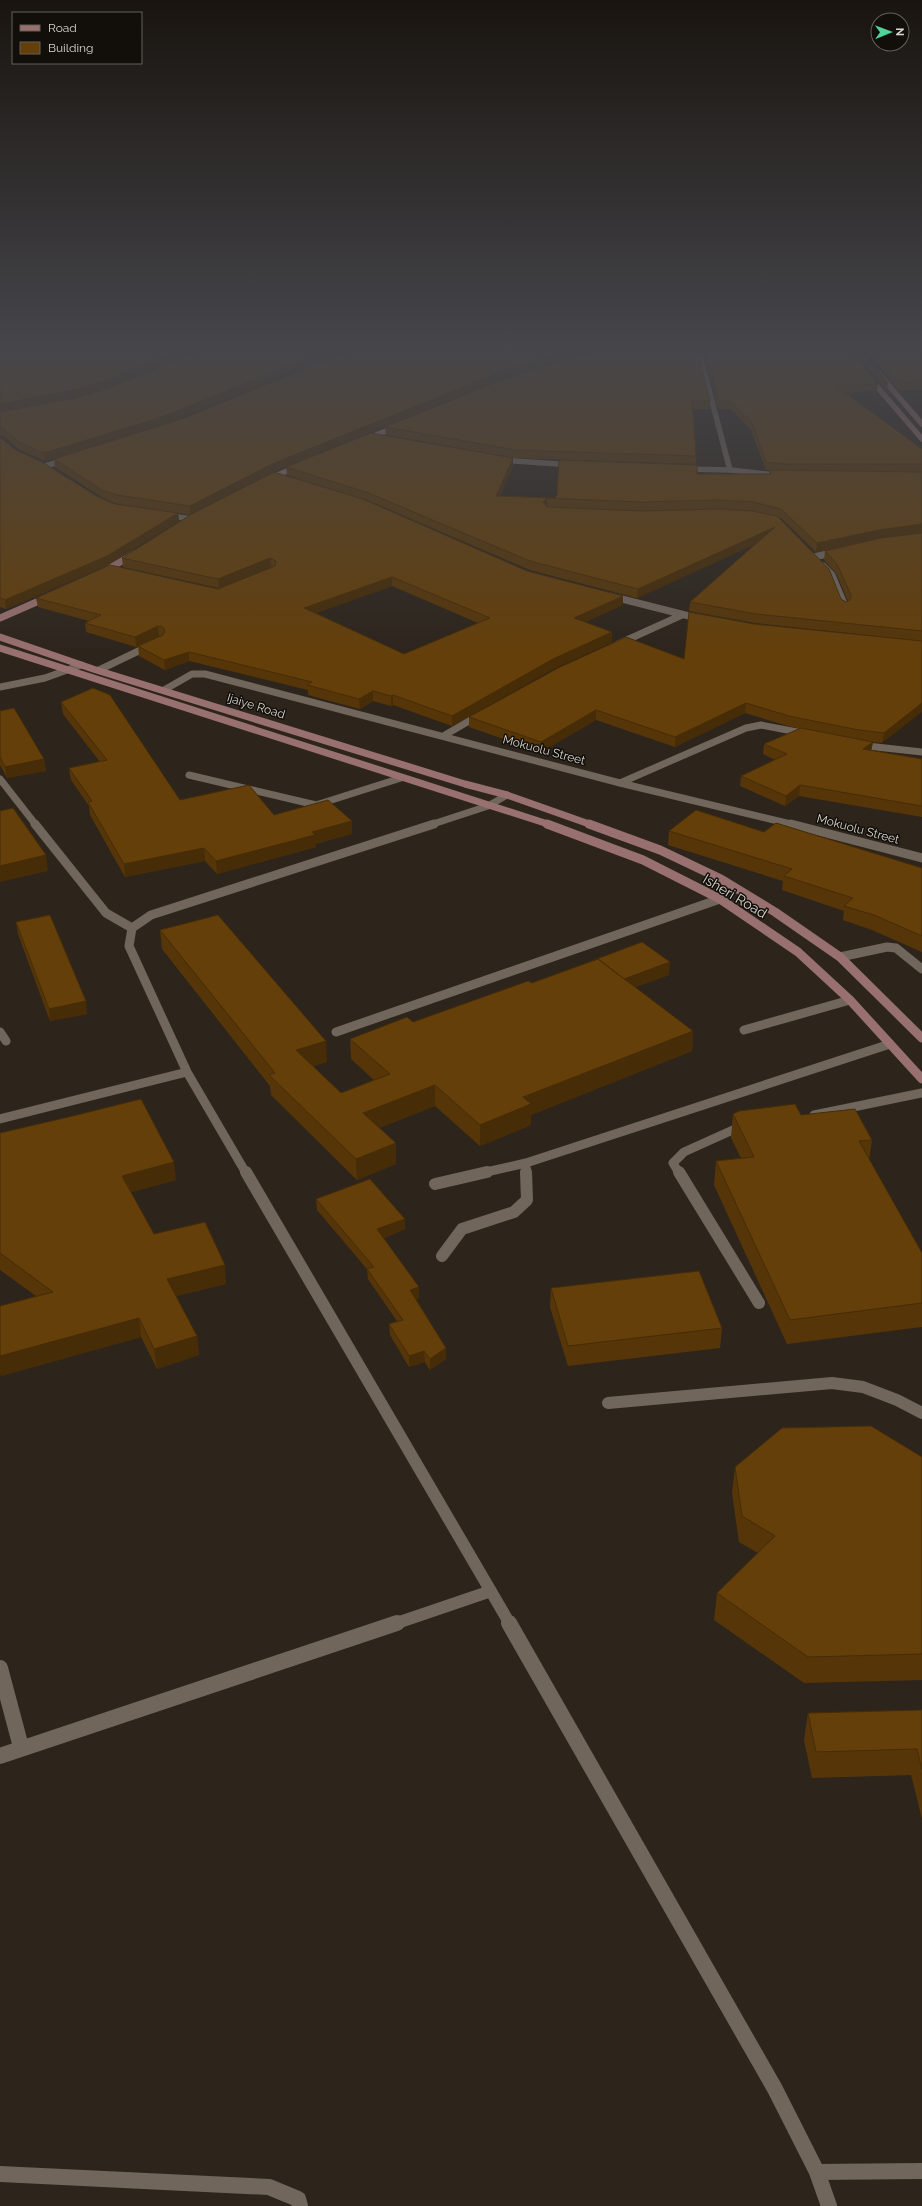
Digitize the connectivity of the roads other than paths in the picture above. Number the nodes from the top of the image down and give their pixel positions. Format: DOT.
graph roads {
  1 [pos="724,449"];
  2 [pos="76,457"];
  3 [pos="494,459"];
  4 [pos="309,462"];
  5 [pos="38,463"];
  6 [pos="582,465"];
  7 [pos="45,466"];
  8 [pos="676,468"];
  9 [pos="51,470"];
  10 [pos="730,470"];
  11 [pos="274,476"];
  12 [pos="784,476"];
  13 [pos="289,481"];
  14 [pos="260,484"];
  15 [pos="162,515"];
  16 [pos="198,515"];
  17 [pos="191,518"];
  18 [pos="184,523"];
  19 [pos="843,551"];
  20 [pos="137,552"];
  21 [pos="110,569"];
  22 [pos="118,571"];
  23 [pos="97,575"];
  24 [pos="56,594"];
  25 [pos="601,594"];
  26 [pos="845,606"];
  27 [pos="682,615"];
  28 [pos="0,618"];
  29 [pos="711,620"];
  30 [pos="0,637"];
  31 [pos="161,640"];
  32 [pos="613,647"];
  33 [pos="0,648"];
  34 [pos="81,665"];
  35 [pos="70,670"];
  36 [pos="99,670"];
  37 [pos="0,687"];
  38 [pos="164,690"];
  39 [pos="486,712"];
  40 [pos="445,735"];
  41 [pos="813,735"];
  42 [pos="850,744"];
  43 [pos="922,752"];
  44 [pos="189,775"];
  45 [pos="401,778"];
  46 [pos="0,779"];
  47 [pos="620,783"];
  48 [pos="507,795"];
  49 [pos="488,806"];
  50 [pos="922,858"];
  51 [pos="720,900"];
  52 [pos="132,928"];
  53 [pos="840,957"];
  54 [pos="922,969"];
  55 [pos="850,1000"];
  56 [pos="744,1030"];
  57 [pos="0,1032"];
  58 [pos="336,1032"];
  59 [pos="922,1038"];
  60 [pos="6,1041"];
  61 [pos="890,1044"];
  62 [pos="187,1072"];
  63 [pos="922,1079"];
  64 [pos="922,1093"];
  65 [pos="804,1116"];
  66 [pos="0,1119"];
  67 [pos="750,1127"];
  68 [pos="526,1163"];
  69 [pos="435,1184"];
  70 [pos="442,1256"];
  71 [pos="758,1302"];
  72 [pos="608,1403"];
  73 [pos="922,1413"];
  74 [pos="491,1591"];
  75 [pos="0,1668"];
  76 [pos="21,1748"];
  77 [pos="0,1756"];
  78 [pos="922,2171"];
  79 [pos="817,2172"];
  80 [pos="0,2174"];
  81 [pos="300,2206"];
  82 [pos="829,2206"];
  1 -- 10 [label="street"];
  2 -- 7 [label="street"];
  3 -- 6 [label="street"];
  4 -- 11 [label="main road"];
  5 -- 7 [label="street"];
  7 -- 9 [label="street"];
  8 -- 10 [label="street"];
  10 -- 12 [label="street"];
  11 -- 13 [label="street"];
  11 -- 14 [label="main road"];
  15 -- 17 [label="street"];
  16 -- 17 [label="main road"];
  17 -- 18 [label="main road"];
  19 -- 26 [label="street"];
  20 -- 21 [label="main road"];
  21 -- 22 [label="street"];
  21 -- 23 [label="main road"];
  24 -- 28 [label="main road"];
  25 -- 27 [label="street"];
  27 -- 29 [label="street"];
  27 -- 32 [label="street"];
  30 -- 34 [label="main road, Ijaiye Road"];
  31 -- 36 [label="street"];
  33 -- 35 [label="main road, Ijaiye Road"];
  34 -- 35 [label="street"];
  34 -- 36 [label="main road, Ijaiye Road"];
  35 -- 37 [label="street"];
  35 -- 45 [label="main road, Ijaiye Road"];
  36 -- 38 [label="main road, Ijaiye Road"];
  38 -- 40 [label="street, Mokuolu Street"];
  38 -- 48 [label="main road, Ijaiye Road"];
  39 -- 40 [label="street"];
  40 -- 47 [label="street, Mokuolu Street"];
  41 -- 47 [label="street"];
  42 -- 43 [label="street"];
  44 -- 45 [label="street"];
  45 -- 49 [label="main road, Ijaiye Road"];
  46 -- 52 [label="street"];
  47 -- 50 [label="street, Mokuolu Street"];
  48 -- 49 [label="street"];
  48 -- 53 [label="main road, Isheri Road"];
  49 -- 51 [label="main road, Isheri Road"];
  49 -- 52 [label="street"];
  51 -- 55 [label="main road, Isheri Road"];
  51 -- 58 [label="street"];
  52 -- 62 [label="street"];
  53 -- 54 [label="street"];
  53 -- 59 [label="main road, Isheri Road"];
  55 -- 56 [label="street"];
  55 -- 61 [label="main road, Isheri Road"];
  57 -- 60 [label="street"];
  61 -- 63 [label="main road, Isheri Road"];
  61 -- 68 [label="street"];
  62 -- 66 [label="street"];
  62 -- 74 [label="street"];
  64 -- 65 [label="street"];
  67 -- 71 [label="street"];
  68 -- 69 [label="street"];
  68 -- 70 [label="street"];
  72 -- 73 [label="street"];
  74 -- 76 [label="street"];
  74 -- 79 [label="street"];
  75 -- 76 [label="street"];
  76 -- 77 [label="street"];
  78 -- 79 [label="street"];
  79 -- 82 [label="street"];
  80 -- 81 [label="street"];
}
